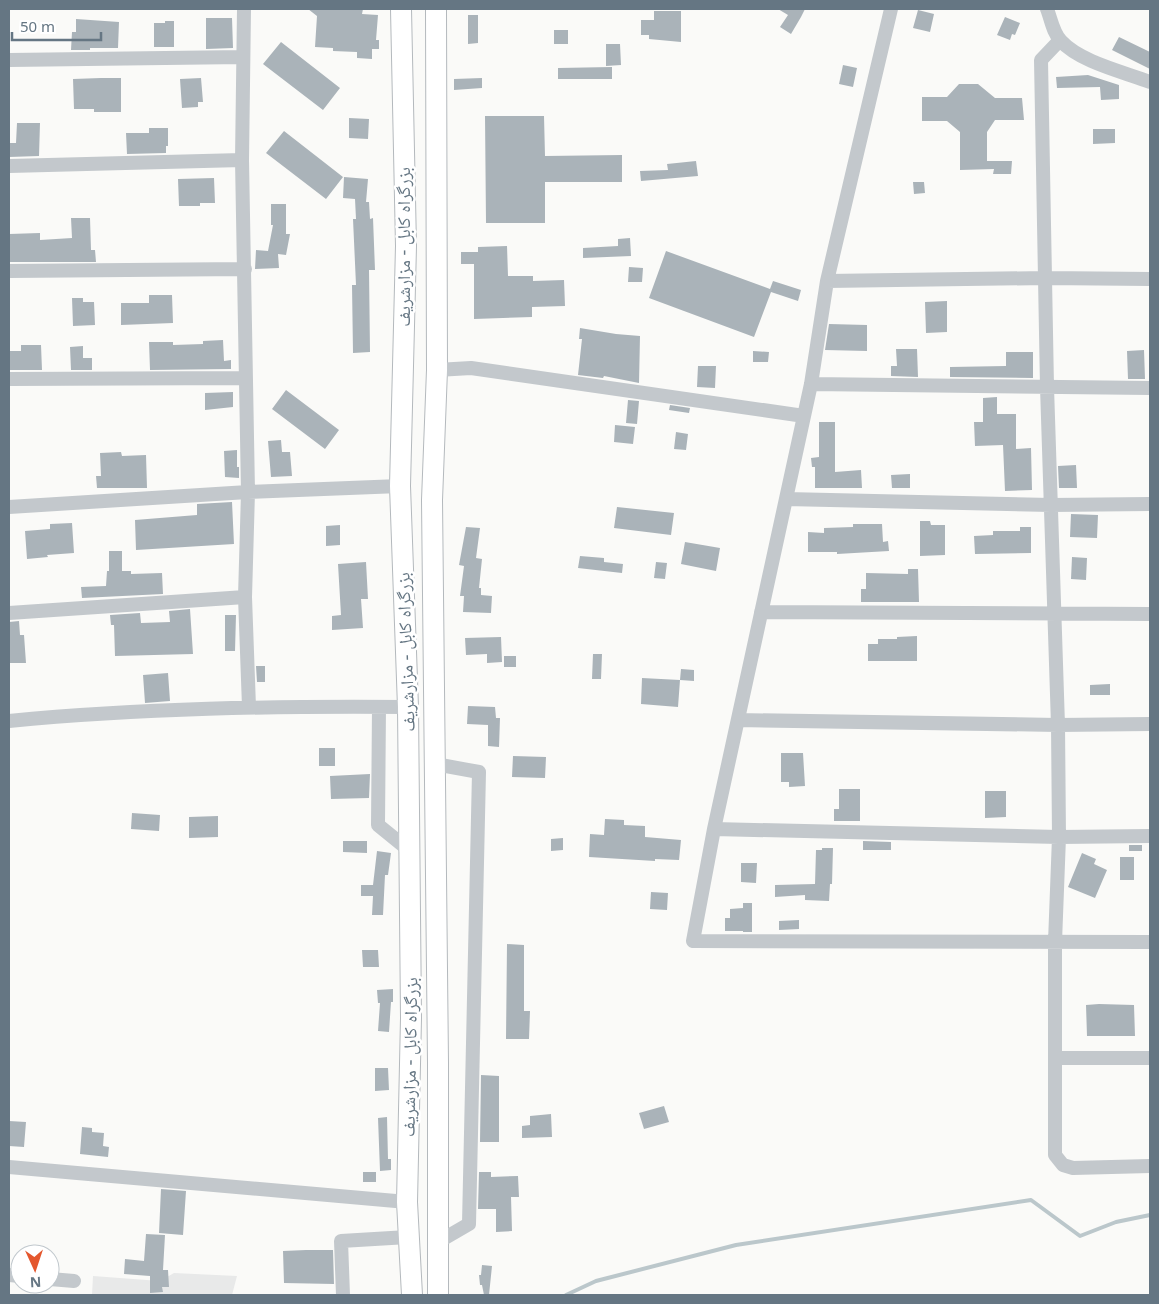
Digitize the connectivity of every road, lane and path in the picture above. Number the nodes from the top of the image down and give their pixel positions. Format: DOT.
graph roads {
  1 [pos="244,9"];
  2 [pos="401,9"];
  3 [pos="436,9"];
  4 [pos="891,9"];
  5 [pos="1048,9"];
  6 [pos="1060,40"];
  7 [pos="243,56"];
  8 [pos="9,60"];
  9 [pos="1150,82"];
  10 [pos="242,160"];
  11 [pos="9,166"];
  12 [pos="245,269"];
  13 [pos="9,271"];
  14 [pos="1045,278"];
  15 [pos="1150,279"];
  16 [pos="827,281"];
  17 [pos="437,370"];
  18 [pos="245,378"];
  19 [pos="9,379"];
  20 [pos="811,384"];
  21 [pos="1047,387"];
  22 [pos="1150,388"];
  23 [pos="804,416"];
  24 [pos="400,486"];
  25 [pos="248,492"];
  26 [pos="786,499"];
  27 [pos="1150,504"];
  28 [pos="1051,505"];
  29 [pos="9,507"];
  30 [pos="245,597"];
  31 [pos="761,612"];
  32 [pos="9,613"];
  33 [pos="1054,614"];
  34 [pos="1150,614"];
  35 [pos="249,707"];
  36 [pos="379,707"];
  37 [pos="408,707"];
  38 [pos="738,720"];
  39 [pos="9,721"];
  40 [pos="1150,724"];
  41 [pos="1058,725"];
  42 [pos="435,764"];
  43 [pos="714,829"];
  44 [pos="1150,836"];
  45 [pos="1058,837"];
  46 [pos="410,852"];
  47 [pos="1055,942"];
  48 [pos="1150,942"];
  49 [pos="1056,1058"];
  50 [pos="1150,1058"];
  51 [pos="1150,1166"];
  52 [pos="9,1167"];
  53 [pos="407,1202"];
  54 [pos="408,1237"];
  55 [pos="438,1242"];
  56 [pos="60,1280"];
  57 [pos="74,1281"];
  58 [pos="342,1295"];
  59 [pos="412,1295"];
  60 [pos="438,1295"];
  1 -- 7 [label="street"];
  2 -- 24 [label="highway, بزرگراه کابل - مزارشریف"];
  3 -- 17 [label="highway, بزرگراه کابل - مزارشریف"];
  4 -- 16 [label="street"];
  5 -- 6 [label="street"];
  6 -- 9 [label="street"];
  6 -- 14 [label="street"];
  7 -- 8 [label="street"];
  7 -- 10 [label="street"];
  10 -- 11 [label="street"];
  10 -- 12 [label="street"];
  12 -- 13 [label="street"];
  12 -- 18 [label="street"];
  14 -- 15 [label="street"];
  14 -- 16 [label="street"];
  14 -- 21 [label="street"];
  16 -- 20 [label="street"];
  17 -- 23 [label="street"];
  17 -- 42 [label="highway, بزرگراه کابل - مزارشریف"];
  18 -- 19 [label="street"];
  18 -- 25 [label="street"];
  20 -- 21 [label="street"];
  20 -- 23 [label="street"];
  21 -- 22 [label="street"];
  21 -- 28 [label="street"];
  23 -- 26 [label="street"];
  24 -- 25 [label="street"];
  24 -- 37 [label="highway, بزرگراه کابل - مزارشریف"];
  25 -- 29 [label="street"];
  25 -- 30 [label="street"];
  26 -- 28 [label="street"];
  26 -- 31 [label="street"];
  27 -- 28 [label="street"];
  28 -- 33 [label="street"];
  30 -- 32 [label="street"];
  30 -- 35 [label="street"];
  31 -- 33 [label="street"];
  31 -- 38 [label="street"];
  33 -- 34 [label="street"];
  33 -- 41 [label="street"];
  35 -- 36 [label="street"];
  35 -- 39 [label="street"];
  36 -- 37 [label="street"];
  36 -- 46 [label="street"];
  37 -- 46 [label="highway, بزرگراه کابل - مزارشریف"];
  38 -- 41 [label="street"];
  38 -- 43 [label="street"];
  40 -- 41 [label="street"];
  41 -- 45 [label="street"];
  42 -- 55 [label="highway, بزرگراه کابل - مزارشریف"];
  42 -- 55 [label="street"];
  43 -- 45 [label="street"];
  43 -- 47 [label="street"];
  44 -- 45 [label="street"];
  45 -- 47 [label="street"];
  46 -- 53 [label="highway, بزرگراه کابل - مزارشریف"];
  47 -- 48 [label="street"];
  47 -- 49 [label="street"];
  49 -- 50 [label="street"];
  49 -- 51 [label="street"];
  52 -- 53 [label="street"];
  53 -- 54 [label="highway, بزرگراه کابل - مزارشریف"];
  54 -- 58 [label="street"];
  54 -- 59 [label="highway, بزرگراه کابل - مزارشریف"];
  55 -- 60 [label="highway, بزرگراه کابل - مزارشریف"];
  56 -- 57 [label="street"];
}
